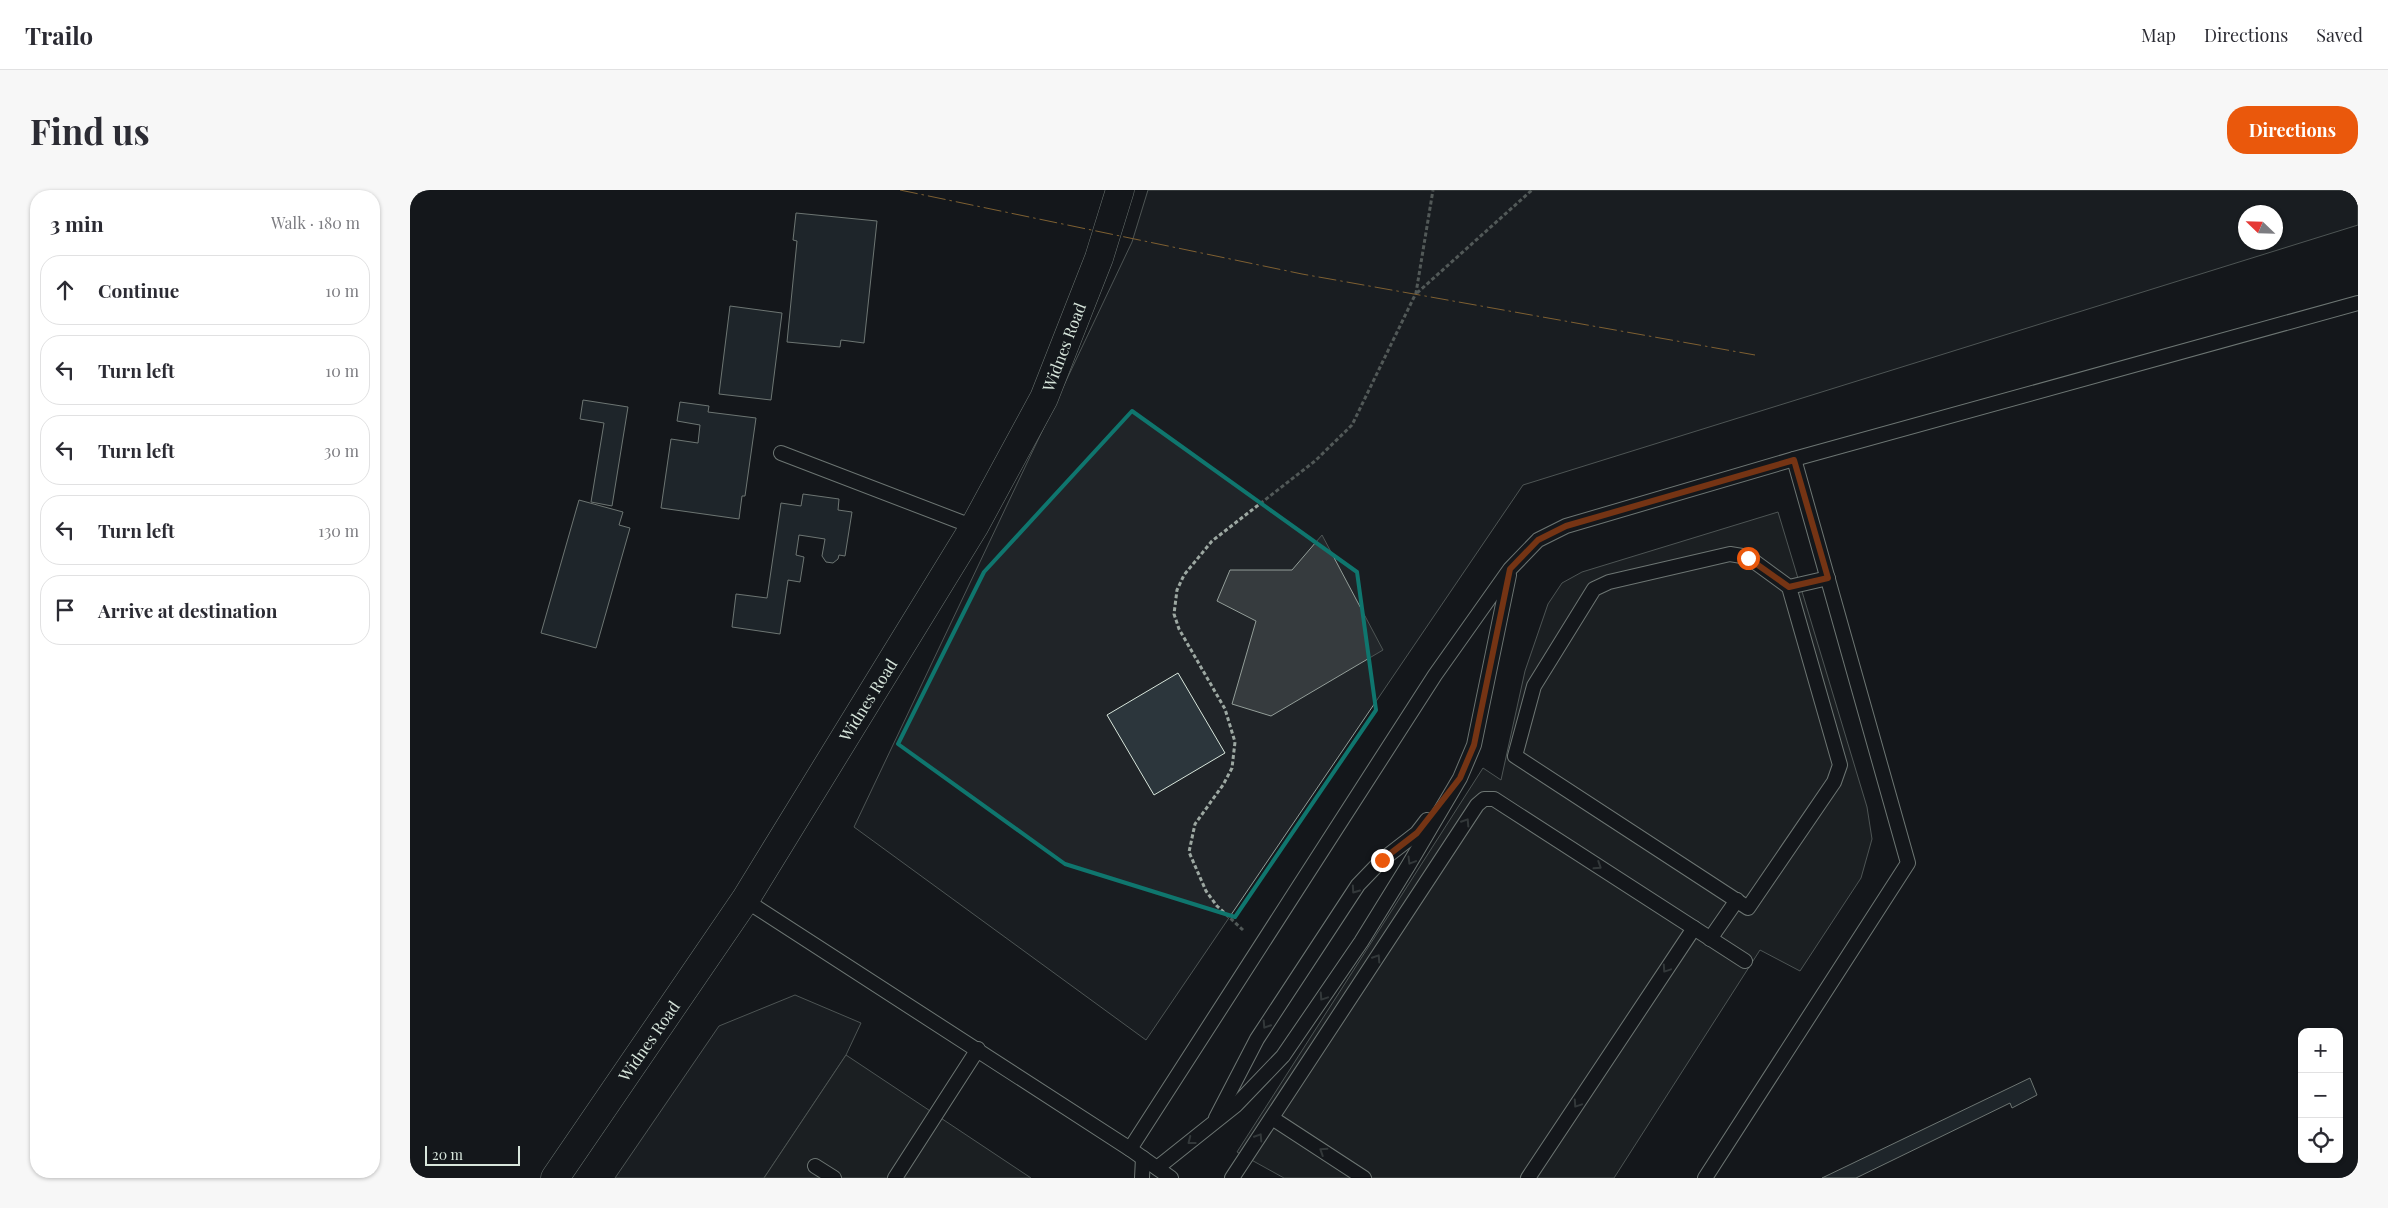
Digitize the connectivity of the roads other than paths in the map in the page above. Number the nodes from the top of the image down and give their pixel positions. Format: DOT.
graph roads {
  1 [pos="1120,190"];
  2 [pos="2358,304"];
  3 [pos="781,453"];
  4 [pos="1794,460"];
  5 [pos="974,527"];
  6 [pos="1510,569"];
  7 [pos="1828,578"];
  8 [pos="1789,587"];
  9 [pos="1460,778"];
  10 [pos="745,900"];
  11 [pos="1737,900"];
  12 [pos="1694,928"];
  13 [pos="1710,939"];
  14 [pos="1745,961"];
  15 [pos="978,1049"];
  16 [pos="1272,1118"];
  17 [pos="1212,1124"];
  18 [pos="1130,1149"];
  19 [pos="1143,1158"];
  20 [pos="815,1166"];
  21 [pos="1157,1168"];
  22 [pos="555,1178"];
  23 [pos="834,1178"];
  24 [pos="895,1178"];
  25 [pos="1142,1178"];
  26 [pos="1171,1178"];
  27 [pos="1232,1178"];
  28 [pos="1364,1178"];
  29 [pos="1528,1178"];
  30 [pos="1705,1178"];
  1 -- 5 [label="main road, Widnes Road"];
  2 -- 4 [label="lane"];
  3 -- 5 [label="lane"];
  4 -- 6 [label="lane"];
  4 -- 7 [label="lane"];
  5 -- 10 [label="main road, Widnes Road"];
  6 -- 9 [label="lane"];
  6 -- 18 [label="lane"];
  7 -- 8 [label="lane"];
  7 -- 30 [label="lane"];
  8 -- 11 [label="lane"];
  8 -- 11 [label="lane"];
  9 -- 17 [label="lane, one-way"];
  9 -- 17 [label="lane, one-way"];
  10 -- 15 [label="lane"];
  10 -- 22 [label="main road, Widnes Road"];
  11 -- 13 [label="lane"];
  12 -- 13 [label="lane"];
  16 -- 12 [label="lane, one-way"];
  12 -- 29 [label="lane, one-way"];
  13 -- 14 [label="lane"];
  15 -- 18 [label="lane"];
  15 -- 24 [label="lane"];
  27 -- 16 [label="lane, one-way"];
  28 -- 16 [label="lane, one-way"];
  17 -- 21 [label="lane, one-way"];
  18 -- 19 [label="lane"];
  19 -- 21 [label="lane"];
  19 -- 25 [label="lane"];
  20 -- 23 [label="lane"];
  21 -- 26 [label="lane"];
}
